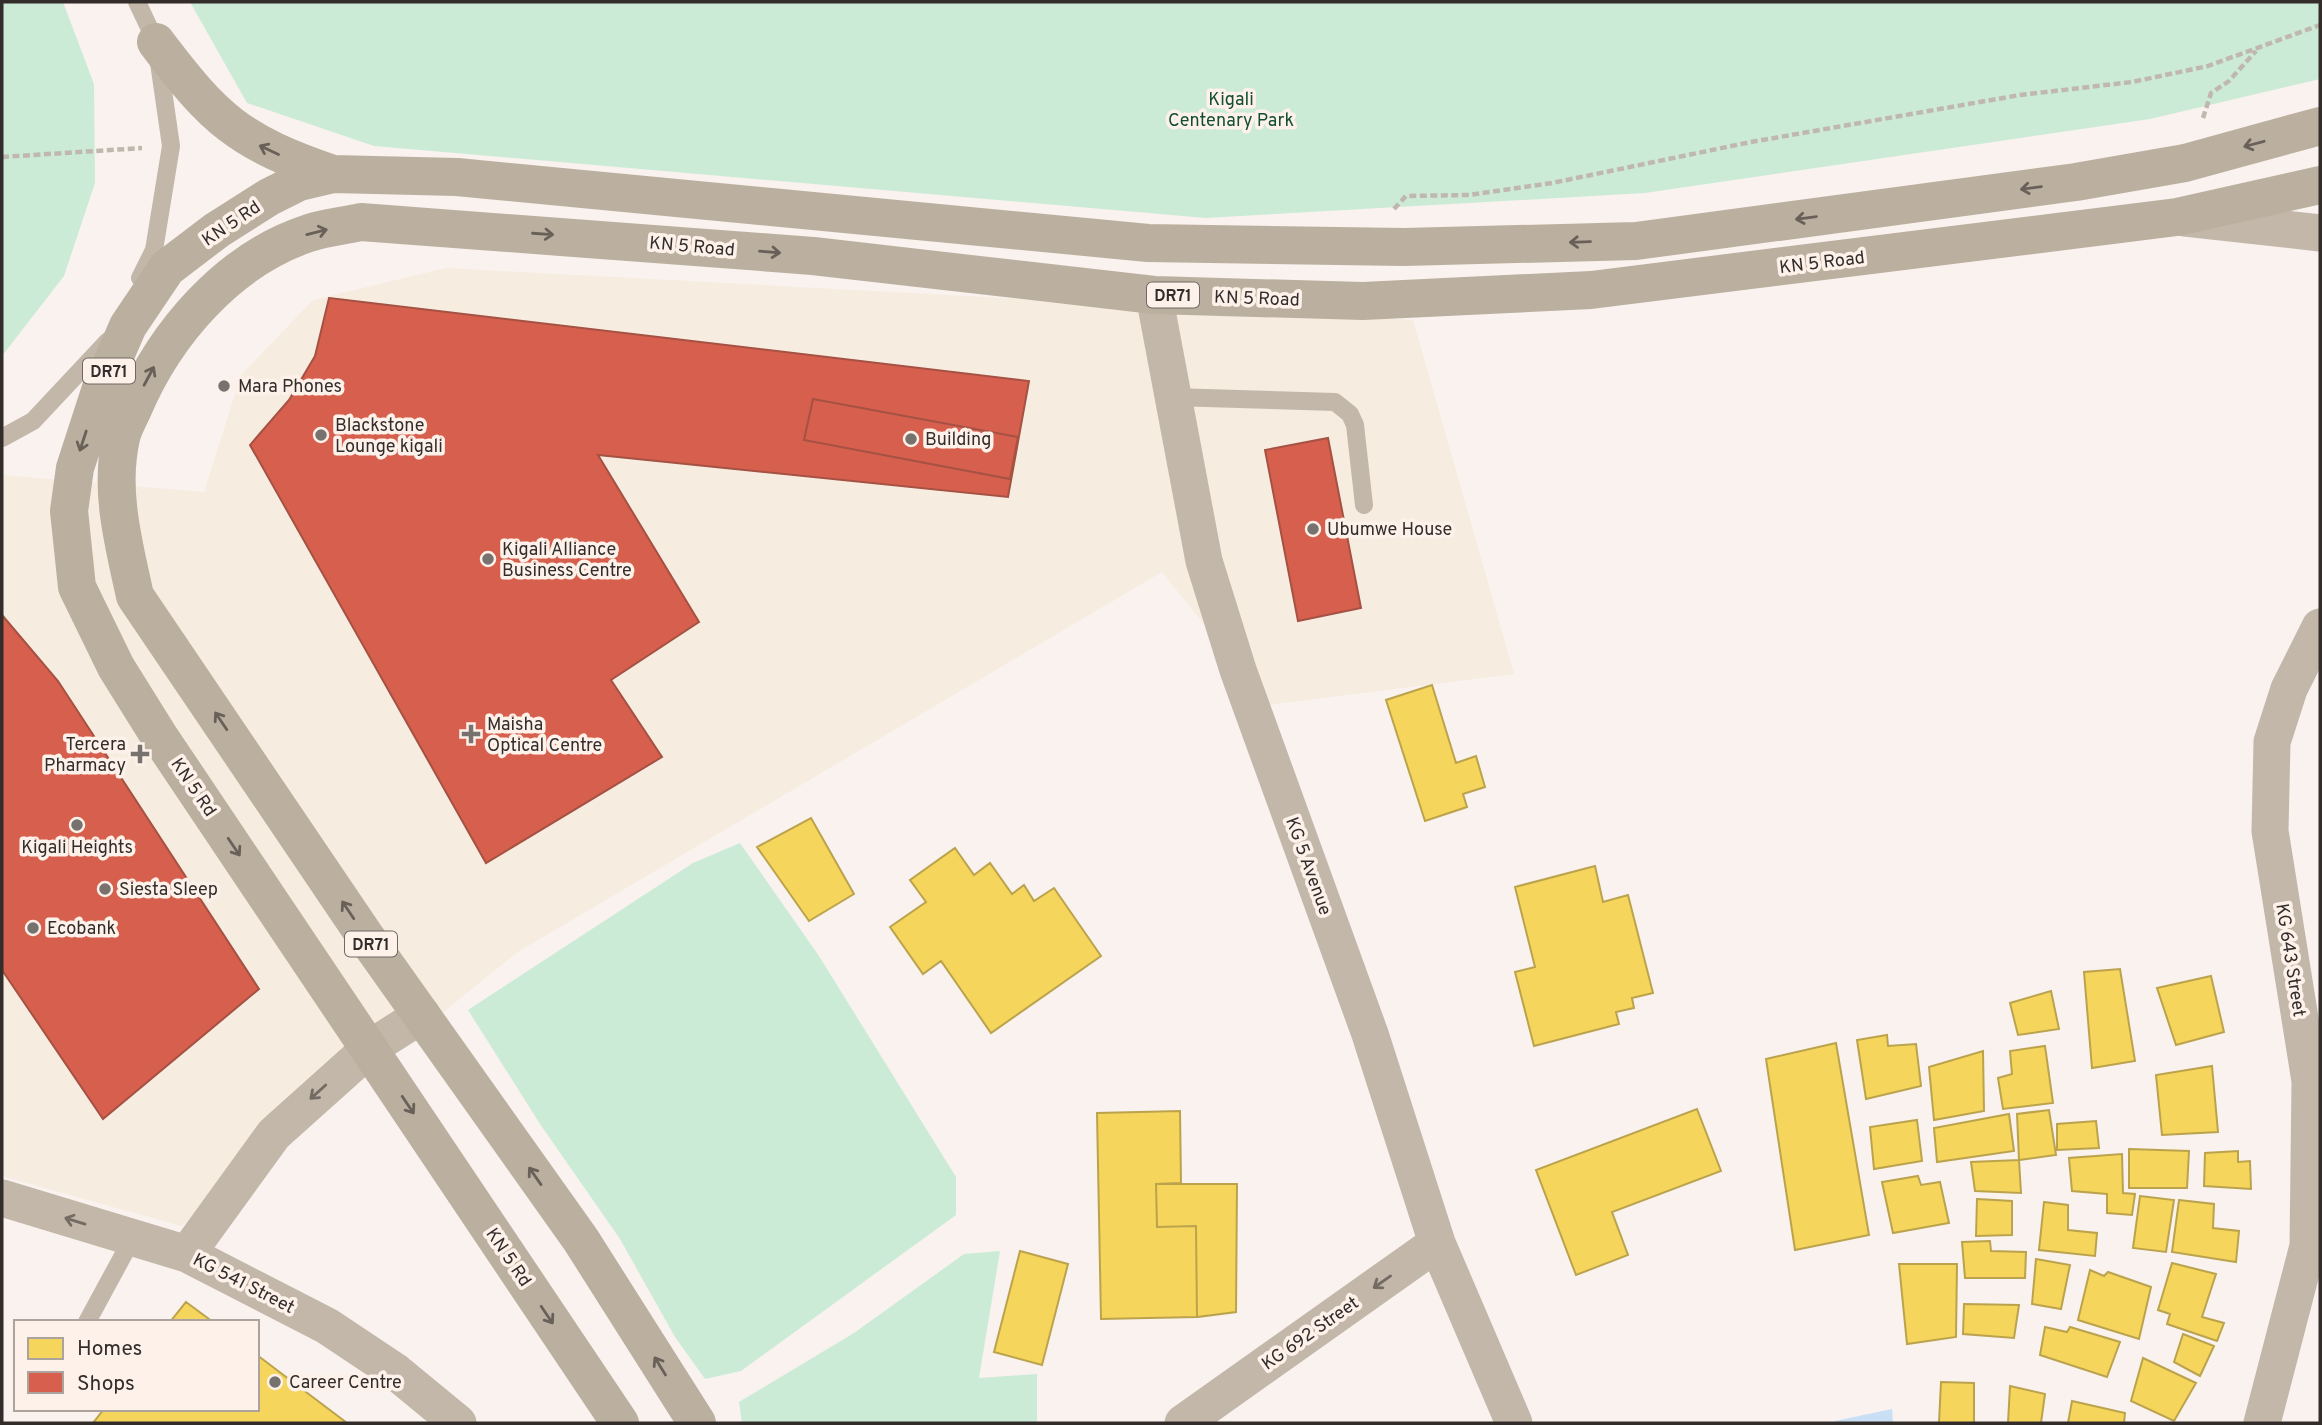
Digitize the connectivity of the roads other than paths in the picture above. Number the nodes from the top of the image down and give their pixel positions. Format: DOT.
graph roads {
  1 [pos="136,2"];
  2 [pos="156,41"];
  3 [pos="2320,126"];
  4 [pos="333,174"];
  5 [pos="2320,185"];
  6 [pos="2177,218"];
  7 [pos="2320,233"];
  8 [pos="1154,295"];
  9 [pos="1172,397"];
  10 [pos="2,438"];
  11 [pos="1364,505"];
  12 [pos="2320,627"];
  13 [pos="422,1015"];
  14 [pos="370,1048"];
  15 [pos="2,1198"];
  16 [pos="132,1239"];
  17 [pos="1437,1243"];
  18 [pos="187,1254"];
  19 [pos="88,1320"];
  20 [pos="458,1423"];
  21 [pos="620,1423"];
  22 [pos="697,1423"];
  23 [pos="1183,1423"];
  24 [pos="1514,1423"];
  25 [pos="2262,1423"];
  1 -- 2 [label="lane"];
  4 -- 2 [label="main road, one-way"];
  2 -- 10 [label="lane"];
  3 -- 4 [label="main road, DR71, one-way"];
  4 -- 14 [label="main road, KN 5 Rd / DR71, one-way"];
  5 -- 6 [label="main road, KN 5 Road / DR71"];
  6 -- 7 [label="street"];
  6 -- 8 [label="main road, KN 5 Road / DR71"];
  8 -- 9 [label="street, KG 5 Avenue"];
  13 -- 8 [label="main road, KN 5 Road / DR71, one-way"];
  9 -- 11 [label="lane"];
  9 -- 17 [label="street, KG 5 Avenue"];
  12 -- 25 [label="street, KG 643 Street"];
  13 -- 14 [label="street"];
  22 -- 13 [label="main road, DR71, one-way"];
  14 -- 18 [label="street, one-way"];
  14 -- 21 [label="main road, KN 5 Rd / DR71, one-way"];
  16 -- 15 [label="street, KG 541 Street, one-way"];
  16 -- 18 [label="street, KG 541 Street"];
  16 -- 19 [label="lane"];
  17 -- 23 [label="street, KG 692 Street, one-way"];
  17 -- 24 [label="street, KG 5 Avenue"];
  18 -- 20 [label="street, KG 541 Street"];
}
